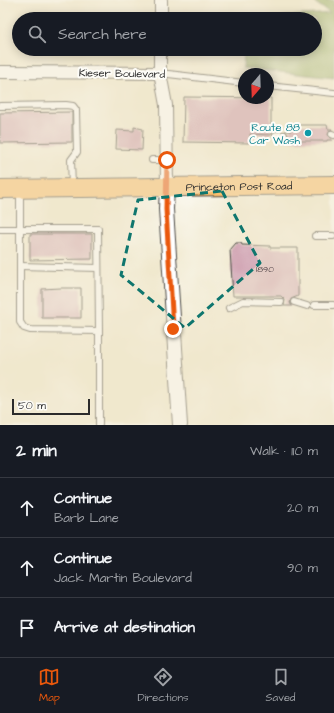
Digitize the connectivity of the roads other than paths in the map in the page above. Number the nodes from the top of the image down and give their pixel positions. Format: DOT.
graph roads {
  1 [pos="161,0"];
  2 [pos="161,12"];
  3 [pos="160,56"];
  4 [pos="0,72"];
  5 [pos="160,73"];
  6 [pos="238,82"];
  7 [pos="274,87"];
  8 [pos="334,93"];
  9 [pos="0,106"];
  10 [pos="276,135"];
  11 [pos="284,135"];
  12 [pos="152,160"];
  13 [pos="167,160"];
  14 [pos="334,185"];
  15 [pos="167,188"];
  16 [pos="0,189"];
  17 [pos="20,189"];
  18 [pos="72,189"];
  19 [pos="0,229"];
  20 [pos="20,229"];
  21 [pos="314,236"];
  22 [pos="332,236"];
  23 [pos="20,266"];
  24 [pos="98,268"];
  25 [pos="281,302"];
  26 [pos="294,302"];
  27 [pos="314,305"];
  28 [pos="333,305"];
  29 [pos="307,306"];
  30 [pos="229,308"];
  31 [pos="99,331"];
  32 [pos="99,425"];
  33 [pos="180,425"];
  1 -- 2 [label="street"];
  3 -- 5 [label="street"];
  4 -- 5 [label="street, Kieser Boulevard"];
  5 -- 6 [label="lane, Kieser Boulevard"];
  5 -- 13 [label="street"];
  7 -- 8 [label="lane"];
  9 -- 18 [label="lane"];
  10 -- 11 [label="lane"];
  12 -- 13 [label="lane"];
  13 -- 15 [label="street"];
  14 -- 15 [label="main road, Princeton Post Road"];
  15 -- 18 [label="main road, Princeton Post Road"];
  15 -- 33 [label="street"];
  16 -- 17 [label="main road, Princeton Post Road"];
  17 -- 18 [label="main road, Princeton Post Road"];
  17 -- 20 [label="lane"];
  19 -- 20 [label="lane"];
  20 -- 23 [label="lane"];
  20 -- 24 [label="lane"];
  21 -- 22 [label="lane"];
  23 -- 24 [label="lane"];
  23 -- 31 [label="lane"];
  24 -- 31 [label="lane"];
  25 -- 30 [label="lane"];
  26 -- 29 [label="lane"];
  27 -- 28 [label="lane"];
  31 -- 32 [label="lane"];
}
